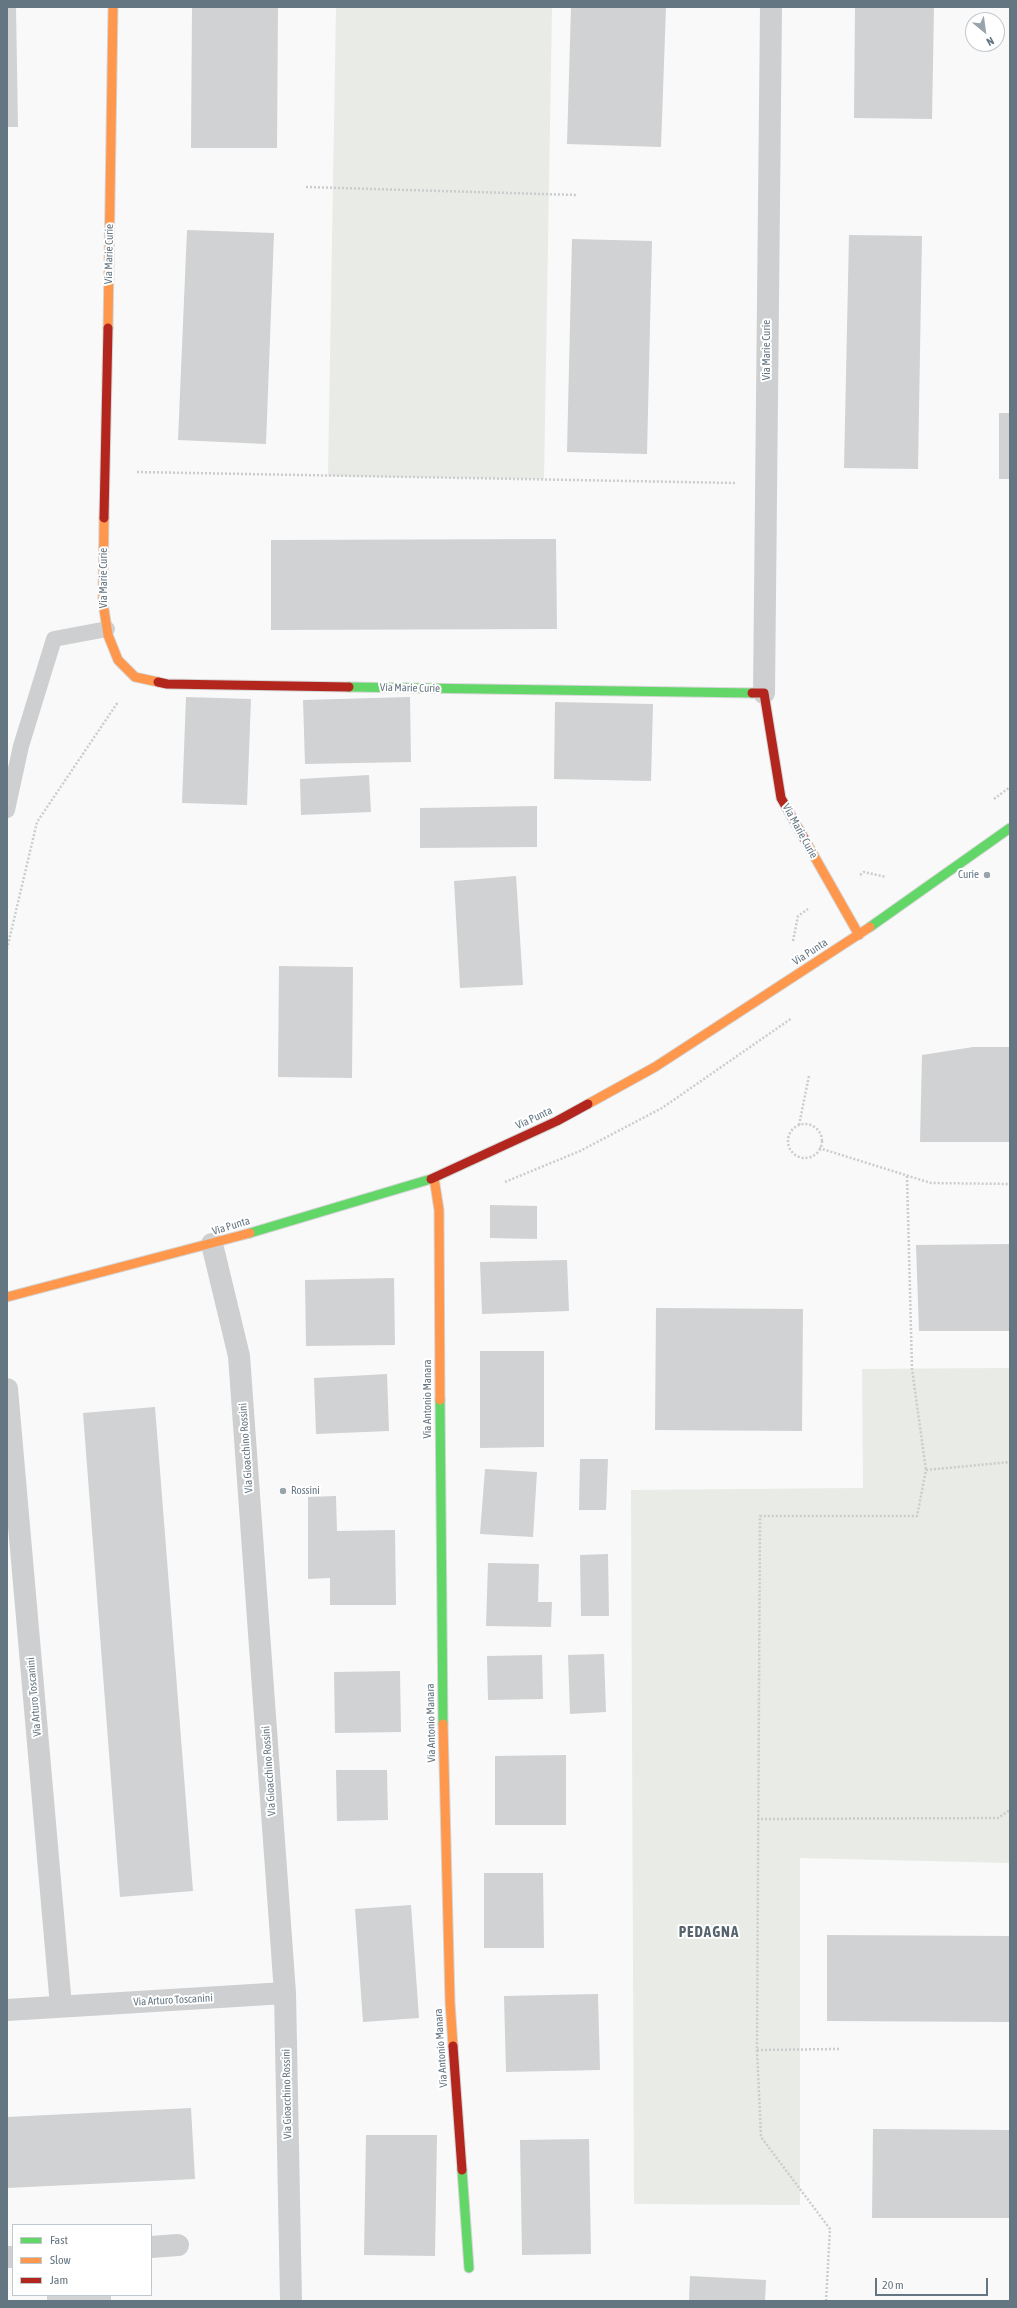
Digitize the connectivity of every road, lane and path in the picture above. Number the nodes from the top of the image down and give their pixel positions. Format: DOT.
graph roads {
  1 [pos="113,7"];
  2 [pos="771,7"];
  3 [pos="306,187"];
  4 [pos="577,195"];
  5 [pos="105,472"];
  6 [pos="766,484"];
  7 [pos="107,629"];
  8 [pos="135,677"];
  9 [pos="764,693"];
  10 [pos="1010,787"];
  11 [pos="991,802"];
  12 [pos="7,810"];
  13 [pos="1010,828"];
  14 [pos="888,877"];
  15 [pos="834,892"];
  16 [pos="859,935"];
  17 [pos="791,947"];
  18 [pos="7,948"];
  19 [pos="809,1076"];
  20 [pos="799,1125"];
  21 [pos="819,1148"];
  22 [pos="907,1176"];
  23 [pos="434,1178"];
  24 [pos="1010,1184"];
  25 [pos="212,1244"];
  26 [pos="7,1298"];
  27 [pos="7,1389"];
  28 [pos="1010,1462"];
  29 [pos="926,1470"];
  30 [pos="1010,1810"];
  31 [pos="757,1819"];
  32 [pos="285,1993"];
  33 [pos="61,2006"];
  34 [pos="7,2010"];
  35 [pos="839,2049"];
  36 [pos="758,2050"];
  37 [pos="178,2245"];
  38 [pos="152,2247"];
  39 [pos="468,2268"];
  40 [pos="291,2301"];
  41 [pos="826,2301"];
  1 -- 5 [label="street, Via Marie Curie"];
  2 -- 6 [label="street, Via Marie Curie"];
  3 -- 4 [label="path"];
  5 -- 6 [label="path"];
  5 -- 7 [label="street, Via Marie Curie"];
  6 -- 9 [label="street, Via Marie Curie"];
  7 -- 8 [label="street, Via Marie Curie"];
  7 -- 12 [label="lane"];
  8 -- 9 [label="street, Via Marie Curie"];
  8 -- 18 [label="path"];
  9 -- 15 [label="street, Via Marie Curie"];
  10 -- 11 [label="path"];
  13 -- 16 [label="street, Via Punta"];
  14 -- 15 [label="path"];
  15 -- 16 [label="street, Via Marie Curie"];
  15 -- 17 [label="path"];
  16 -- 23 [label="street, Via Punta"];
  19 -- 20 [label="path"];
  20 -- 21 [label="path"];
  20 -- 21 [label="path"];
  21 -- 22 [label="path"];
  22 -- 24 [label="path"];
  22 -- 29 [label="path"];
  23 -- 25 [label="street, Via Punta"];
  23 -- 39 [label="street, Via Antonio Manara"];
  25 -- 26 [label="street, Via Punta"];
  25 -- 32 [label="street, Via Gioacchino Rossini"];
  27 -- 33 [label="street, Via Arturo Toscanini"];
  28 -- 29 [label="path"];
  29 -- 31 [label="path"];
  30 -- 31 [label="path"];
  31 -- 36 [label="path"];
  32 -- 33 [label="street, Via Arturo Toscanini"];
  32 -- 40 [label="street, Via Gioacchino Rossini"];
  33 -- 34 [label="street, Via Arturo Toscanini"];
  35 -- 36 [label="path"];
  36 -- 41 [label="path"];
  37 -- 38 [label="street"];
}
